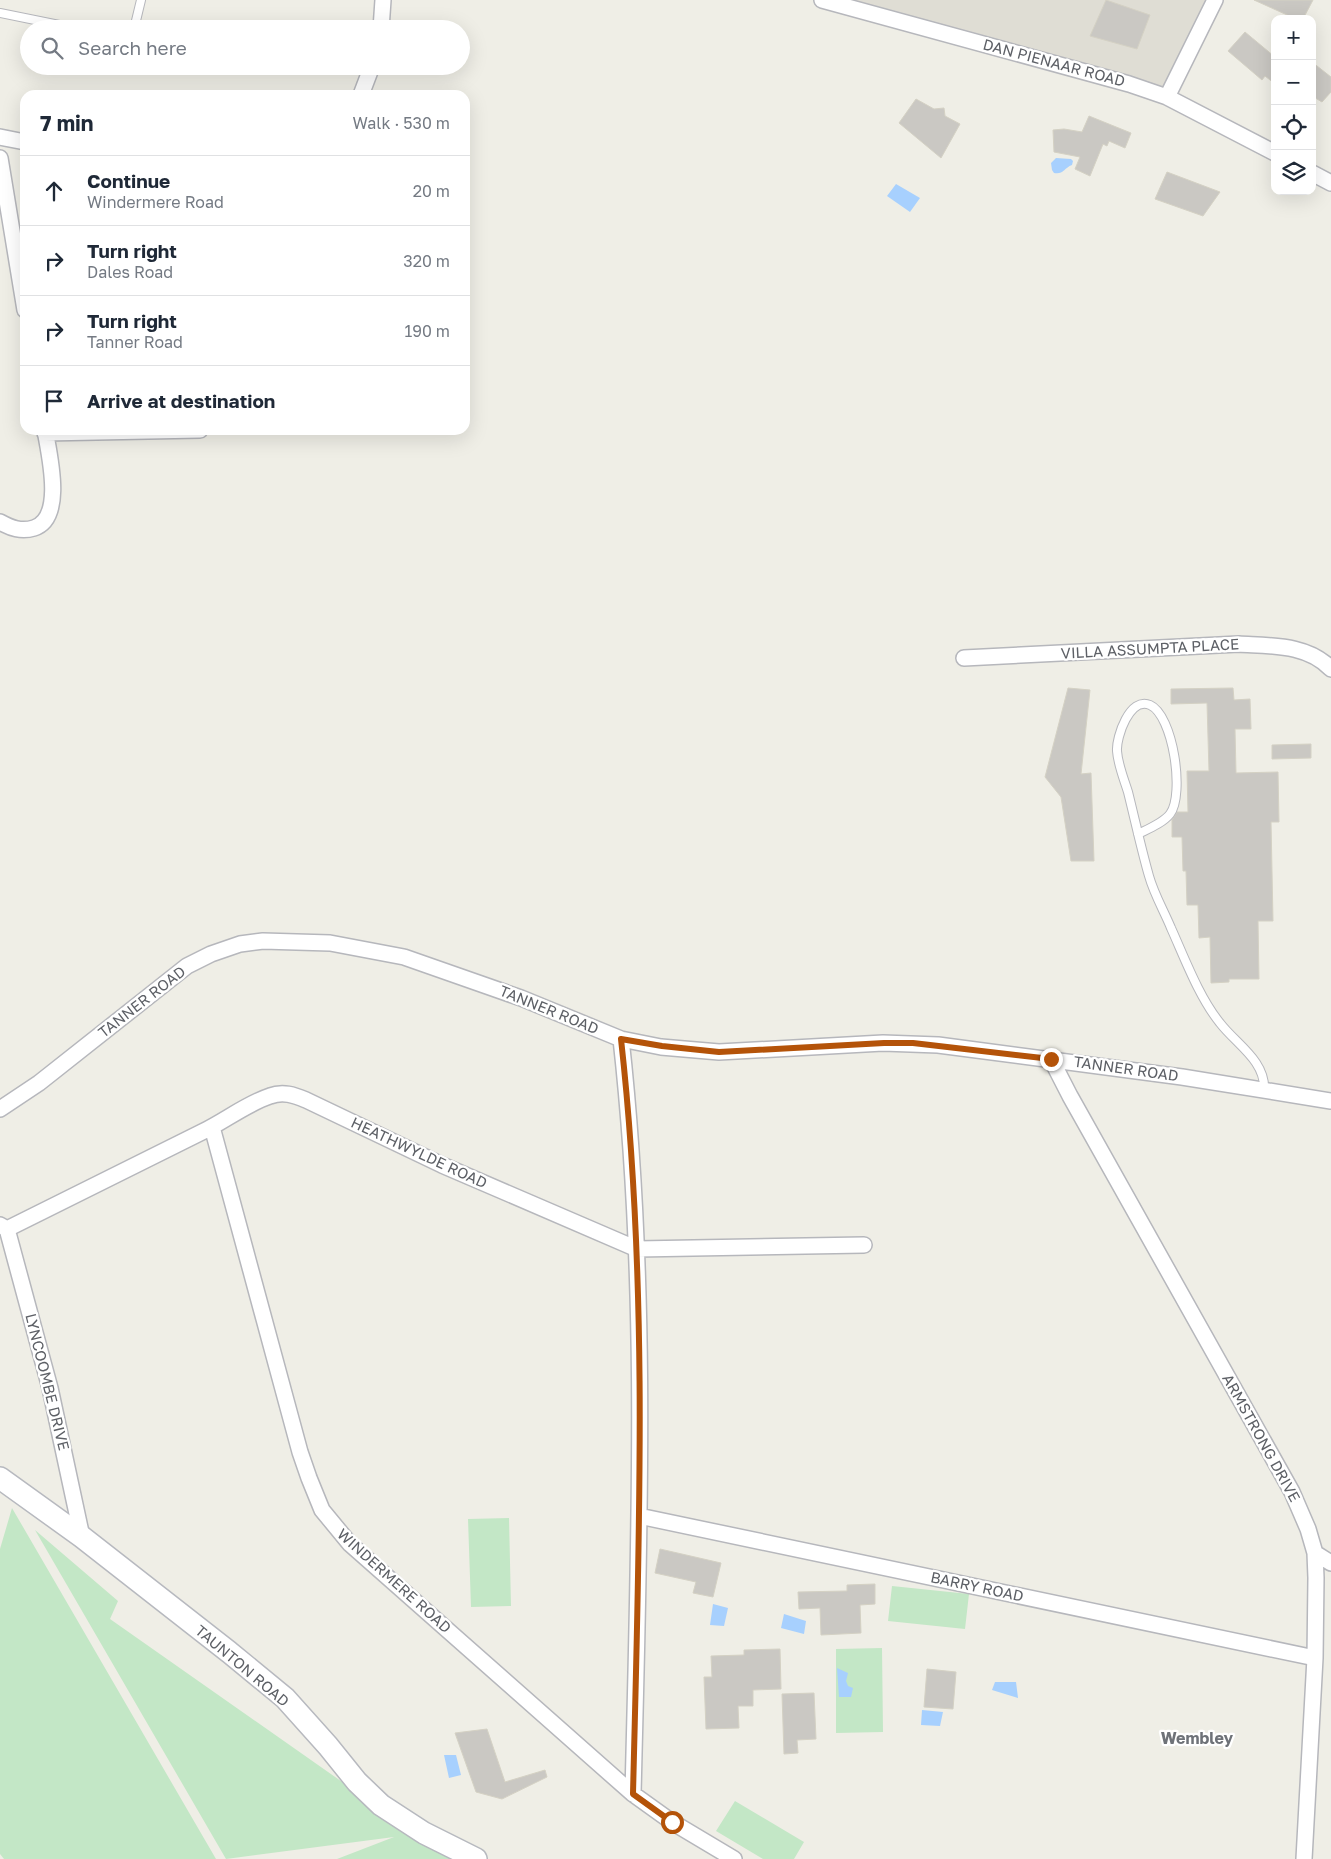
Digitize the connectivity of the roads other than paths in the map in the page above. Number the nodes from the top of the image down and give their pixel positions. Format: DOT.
graph roads {
  1 [pos="141,0"];
  2 [pos="383,0"];
  3 [pos="822,0"];
  4 [pos="1215,0"];
  5 [pos="0,13"];
  6 [pos="35,20"];
  7 [pos="136,20"];
  8 [pos="382,20"];
  9 [pos="369,75"];
  10 [pos="364,90"];
  11 [pos="1167,96"];
  12 [pos="0,137"];
  13 [pos="20,141"];
  14 [pos="1271,151"];
  15 [pos="0,158"];
  16 [pos="1316,175"];
  17 [pos="1331,183"];
  18 [pos="20,280"];
  19 [pos="45,435"];
  20 [pos="0,522"];
  21 [pos="964,658"];
  22 [pos="1331,669"];
  23 [pos="1138,834"];
  24 [pos="621,1039"];
  25 [pos="1051,1059"];
  26 [pos="1264,1090"];
  27 [pos="1331,1101"];
  28 [pos="0,1109"];
  29 [pos="212,1127"];
  30 [pos="4,1227"];
  31 [pos="864,1245"];
  32 [pos="637,1250"];
  33 [pos="0,1478"];
  34 [pos="639,1516"];
  35 [pos="82,1537"];
  36 [pos="1315,1553"];
  37 [pos="1331,1563"];
  38 [pos="1315,1658"];
  39 [pos="633,1794"];
  40 [pos="476,1859"];
  41 [pos="734,1859"];
  42 [pos="1304,1859"];
  1 -- 7 [label="lane"];
  2 -- 8 [label="street"];
  3 -- 11 [label="street, DAN PIENAAR ROAD"];
  4 -- 11 [label="street"];
  5 -- 6 [label="lane"];
  9 -- 10 [label="street"];
  11 -- 14 [label="street, DAN PIENAAR ROAD"];
  12 -- 13 [label="street"];
  15 -- 18 [label="street"];
  16 -- 17 [label="street"];
  19 -- 20 [label="street"];
  21 -- 22 [label="street, VILLA ASSUMPTA PLACE"];
  23 -- 23 [label="lane"];
  23 -- 26 [label="lane"];
  24 -- 25 [label="street, TANNER ROAD"];
  24 -- 28 [label="street, TANNER ROAD"];
  24 -- 32 [label="street"];
  25 -- 26 [label="street, TANNER ROAD"];
  25 -- 36 [label="street, ARMSTRONG DRIVE"];
  26 -- 27 [label="street, TANNER ROAD"];
  29 -- 30 [label="street, HEATHWYLDE ROAD"];
  29 -- 32 [label="street, HEATHWYLDE ROAD"];
  29 -- 39 [label="street, WINDERMERE ROAD"];
  30 -- 35 [label="street, LYNCOOMBE DRIVE"];
  31 -- 32 [label="street, HEATHWYLDE ROAD"];
  32 -- 34 [label="street"];
  33 -- 35 [label="street, TAUNTON ROAD"];
  34 -- 38 [label="street, BARRY ROAD"];
  34 -- 39 [label="street"];
  35 -- 40 [label="street, TAUNTON ROAD"];
  36 -- 37 [label="street"];
  36 -- 38 [label="street, ARMSTRONG DRIVE"];
  38 -- 42 [label="street, ARMSTRONG DRIVE"];
  39 -- 41 [label="street, WINDERMERE ROAD"];
}
